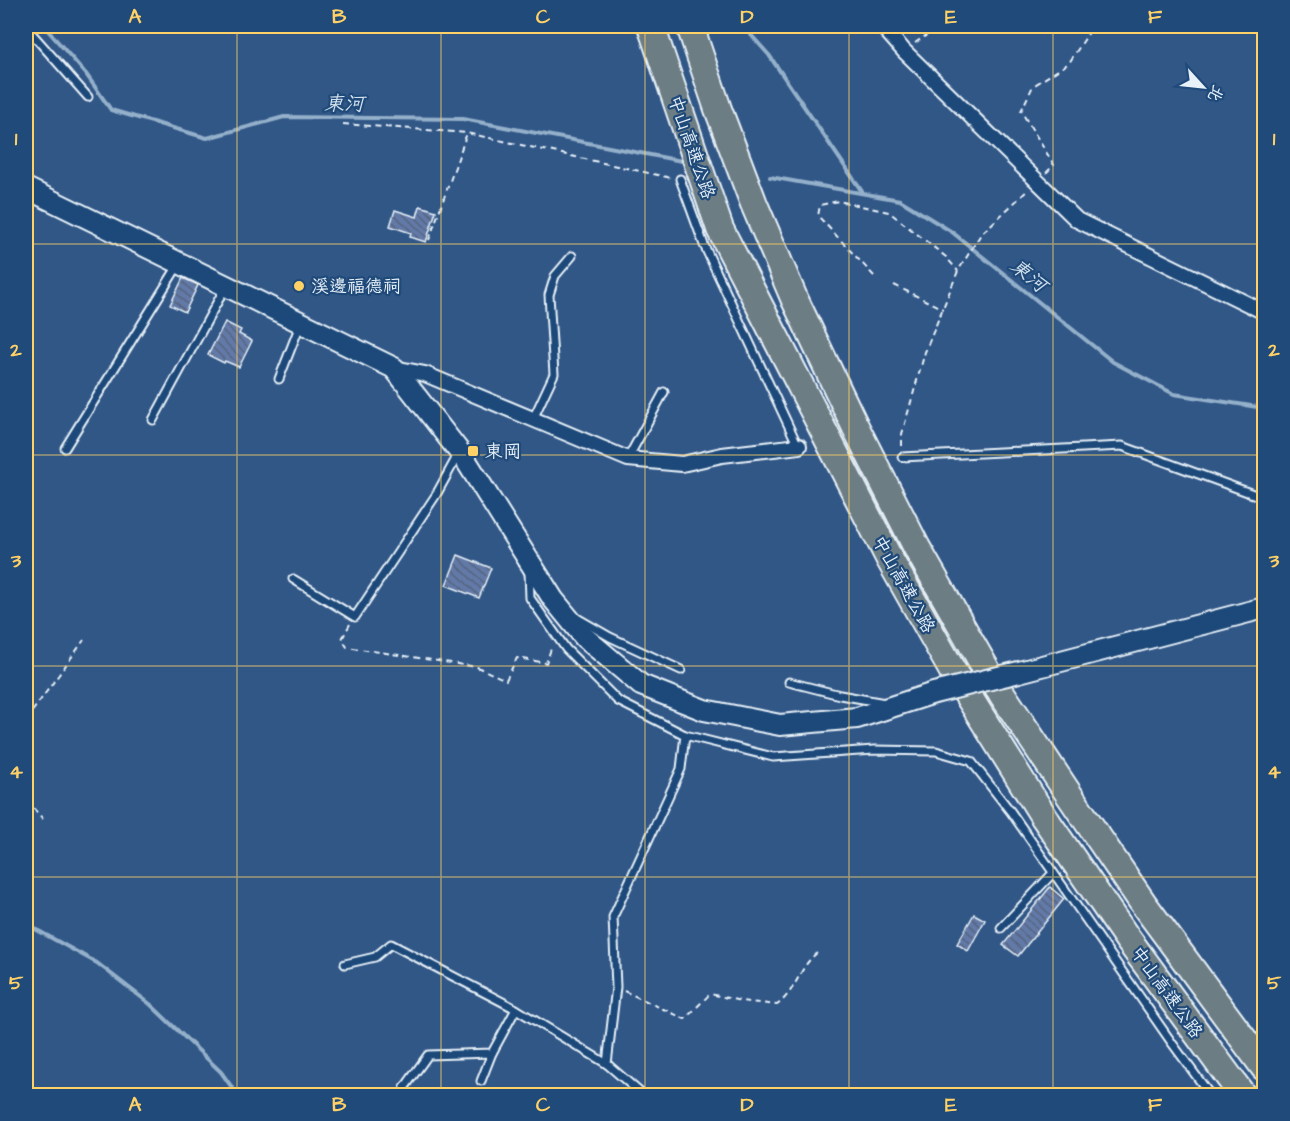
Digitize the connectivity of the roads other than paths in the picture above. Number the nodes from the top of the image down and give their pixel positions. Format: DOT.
graph roads {
  1 [pos="651,26"];
  2 [pos="690,26"];
  3 [pos="882,26"];
  4 [pos="26,27"];
  5 [pos="88,97"];
  6 [pos="691,169"];
  7 [pos="26,188"];
  8 [pos="572,256"];
  9 [pos="180,263"];
  10 [pos="226,286"];
  11 [pos="1264,312"];
  12 [pos="301,322"];
  13 [pos="394,368"];
  14 [pos="279,379"];
  15 [pos="664,392"];
  16 [pos="533,419"];
  17 [pos="153,420"];
  18 [pos="799,446"];
  19 [pos="65,448"];
  20 [pos="460,452"];
  21 [pos="902,457"];
  22 [pos="628,459"];
  23 [pos="1264,498"];
  24 [pos="528,558"];
  25 [pos="293,579"];
  26 [pos="1264,608"];
  27 [pos="561,609"];
  28 [pos="681,670"];
  29 [pos="789,682"];
  30 [pos="896,705"];
  31 [pos="685,735"];
  32 [pos="1053,873"];
  33 [pos="1001,928"];
  34 [pos="345,964"];
  35 [pos="516,1009"];
  36 [pos="492,1053"];
  37 [pos="607,1064"];
  38 [pos="1264,1067"];
  39 [pos="481,1081"];
  40 [pos="403,1095"];
  41 [pos="644,1095"];
  42 [pos="1211,1095"];
  43 [pos="1243,1095"];
  1 -- 6 [label="highway, 中山高速公路"];
  2 -- 38 [label="highway, 中山高速公路"];
  3 -- 11 [label="street"];
  4 -- 5 [label="lane"];
  6 -- 18 [label="lane"];
  6 -- 43 [label="highway, 中山高速公路"];
  7 -- 9 [label="street"];
  8 -- 16 [label="lane"];
  9 -- 10 [label="street"];
  9 -- 19 [label="lane"];
  10 -- 12 [label="street"];
  10 -- 17 [label="lane"];
  12 -- 13 [label="street"];
  12 -- 14 [label="lane"];
  13 -- 16 [label="street"];
  13 -- 20 [label="street"];
  15 -- 22 [label="lane"];
  16 -- 22 [label="street"];
  18 -- 22 [label="street"];
  20 -- 24 [label="street"];
  20 -- 25 [label="lane"];
  21 -- 23 [label="lane"];
  24 -- 27 [label="street"];
  24 -- 31 [label="lane"];
  26 -- 30 [label="street, bridge"];
  27 -- 28 [label="lane"];
  27 -- 30 [label="street"];
  29 -- 30 [label="lane"];
  31 -- 32 [label="lane"];
  31 -- 37 [label="lane"];
  32 -- 33 [label="lane"];
  32 -- 42 [label="lane"];
  34 -- 35 [label="lane"];
  35 -- 36 [label="lane"];
  35 -- 37 [label="lane"];
  36 -- 39 [label="lane"];
  36 -- 40 [label="lane"];
  37 -- 41 [label="lane"];
}
